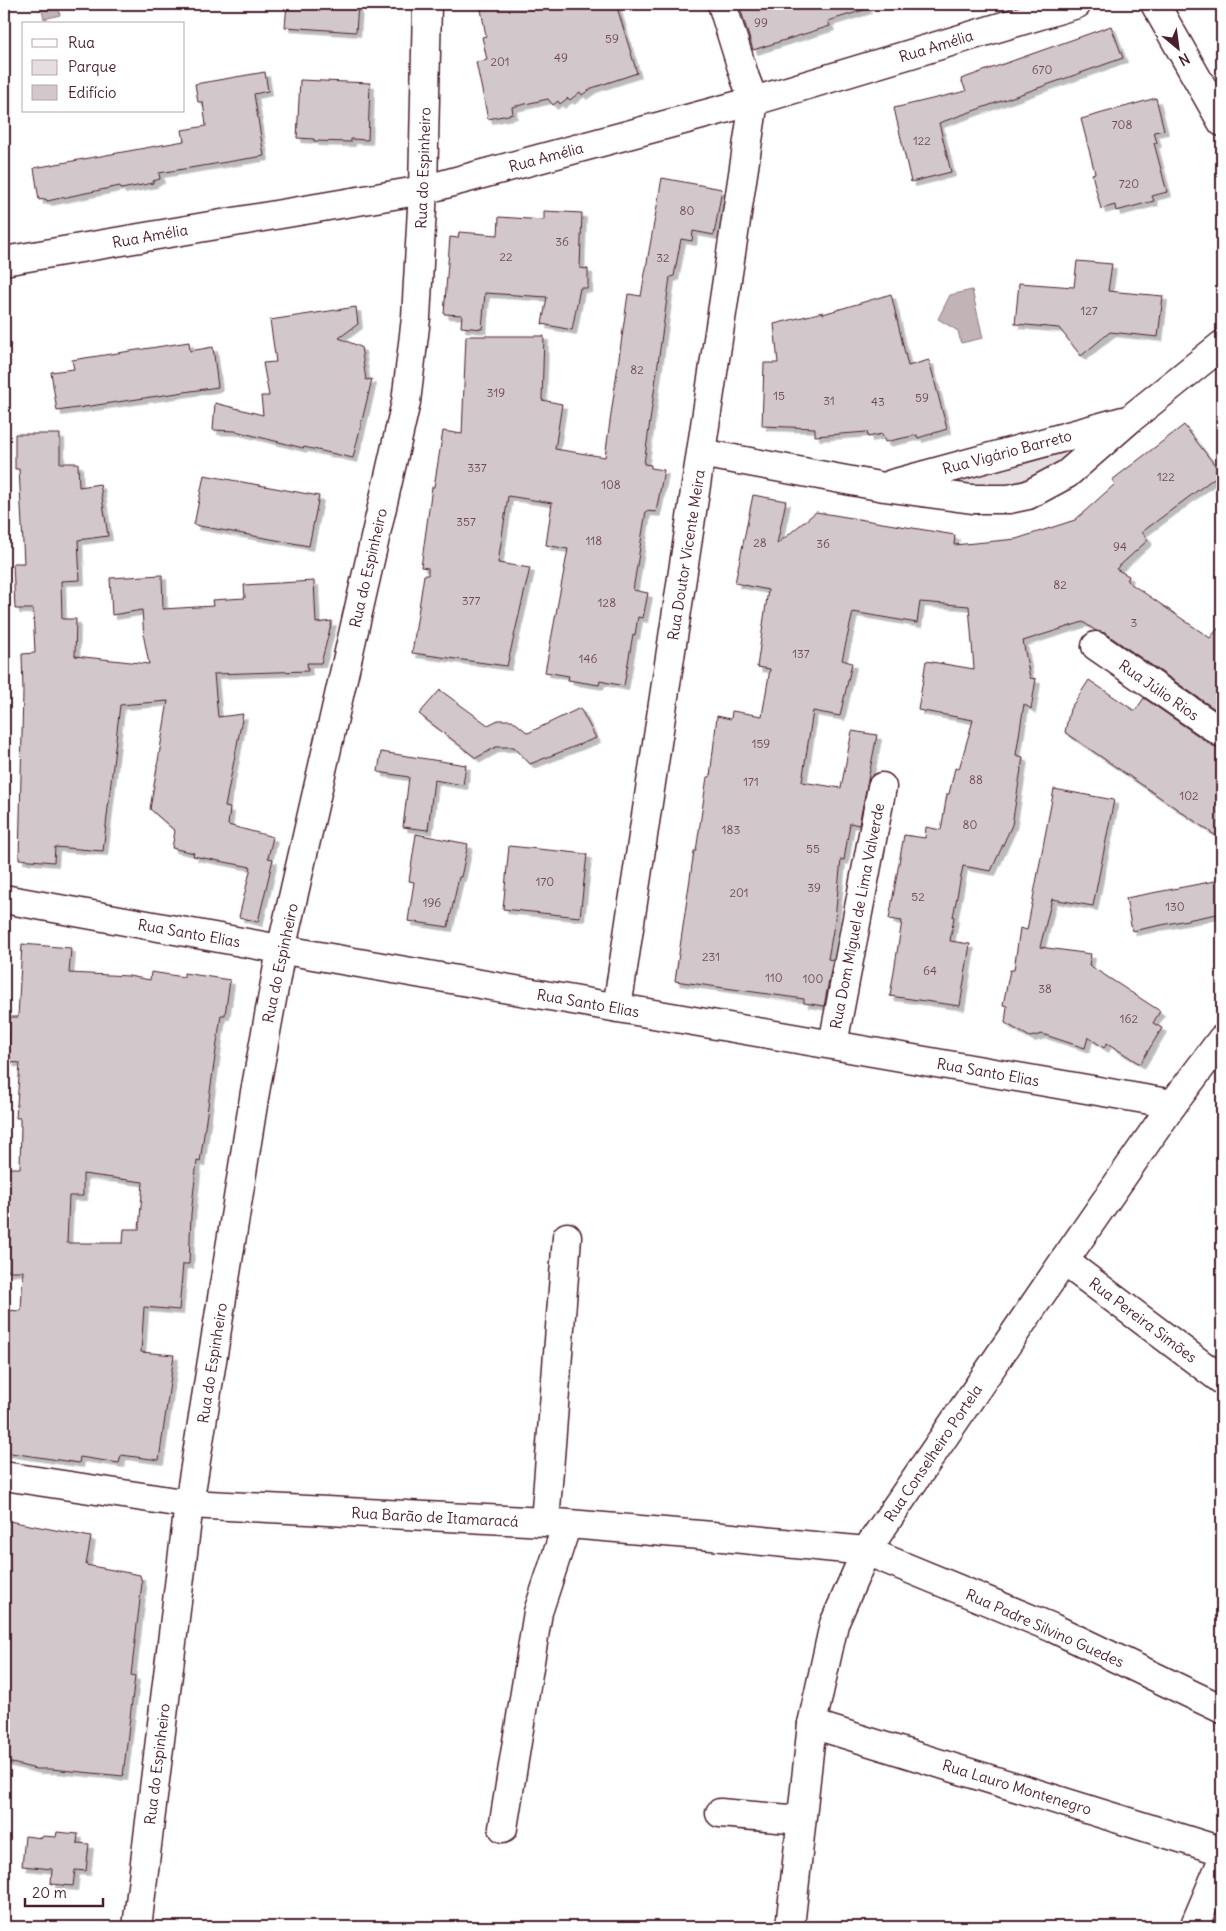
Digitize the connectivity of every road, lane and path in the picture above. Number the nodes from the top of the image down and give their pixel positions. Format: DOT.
graph roads {
  1 [pos="427,4"];
  2 [pos="722,4"];
  3 [pos="1077,4"];
  4 [pos="1155,4"];
  5 [pos="754,101"];
  6 [pos="1222,122"];
  7 [pos="423,190"];
  8 [pos="4,261"];
  9 [pos="1222,345"];
  10 [pos="1130,419"];
  11 [pos="701,453"];
  12 [pos="884,487"];
  13 [pos="1096,646"];
  14 [pos="1222,733"];
  15 [pos="882,787"];
  16 [pos="4,899"];
  17 [pos="281,950"];
  18 [pos="617,1008"];
  19 [pos="1222,1039"];
  20 [pos="833,1044"];
  21 [pos="1173,1104"];
  22 [pos="567,1237"];
  23 [pos="1064,1261"];
  24 [pos="1222,1380"];
  25 [pos="4,1476"];
  26 [pos="189,1504"];
  27 [pos="556,1523"];
  28 [pos="866,1551"];
  29 [pos="1222,1709"];
  30 [pos="812,1724"];
  31 [pos="720,1813"];
  32 [pos="801,1820"];
  33 [pos="503,1828"];
  34 [pos="1222,1851"];
  35 [pos="1222,1860"];
  36 [pos="137,1927"];
  37 [pos="790,1927"];
  38 [pos="1194,1927"];
  1 -- 7 [label="street, Rua do Espinheiro"];
  2 -- 5 [label="street"];
  3 -- 5 [label="street, Rua Amélia"];
  4 -- 6 [label="street"];
  5 -- 7 [label="street, Rua Amélia"];
  5 -- 11 [label="street, Rua Doutor Vicente Meira"];
  7 -- 8 [label="street, Rua Amélia"];
  7 -- 17 [label="street, Rua do Espinheiro"];
  9 -- 10 [label="street, Rua Vigário Barreto"];
  10 -- 12 [label="street, Rua Vigário Barreto"];
  10 -- 12 [label="street, Rua Vigário Barreto"];
  11 -- 12 [label="street, Rua Vigário Barreto"];
  11 -- 18 [label="street, Rua Doutor Vicente Meira"];
  13 -- 14 [label="street, Rua Júlio Rios"];
  15 -- 20 [label="street, Rua Dom Miguel de Lima Valverde"];
  16 -- 17 [label="street, Rua Santo Elias"];
  17 -- 18 [label="street, Rua Santo Elias"];
  17 -- 26 [label="street, Rua do Espinheiro"];
  18 -- 20 [label="street, Rua Santo Elias"];
  19 -- 21 [label="street, Rua Conselheiro Portela"];
  20 -- 21 [label="street, Rua Santo Elias"];
  21 -- 23 [label="street, Rua Conselheiro Portela"];
  22 -- 27 [label="street"];
  23 -- 24 [label="street, Rua Pereira Simões"];
  23 -- 28 [label="street, Rua Conselheiro Portela"];
  25 -- 26 [label="street, Rua Barão de Itamaracá"];
  26 -- 27 [label="street, Rua Barão de Itamaracá"];
  26 -- 36 [label="street, Rua do Espinheiro"];
  27 -- 28 [label="street, Rua Barão de Itamaracá"];
  27 -- 33 [label="street"];
  28 -- 29 [label="street, Rua Padre Silvino Guedes"];
  28 -- 30 [label="street, Rua Conselheiro Portela"];
  30 -- 32 [label="street, Rua Conselheiro Portela"];
  30 -- 34 [label="street, Rua Lauro Montenegro"];
  31 -- 32 [label="street"];
  32 -- 37 [label="street, Rua Conselheiro Portela"];
  35 -- 38 [label="street"];
}
